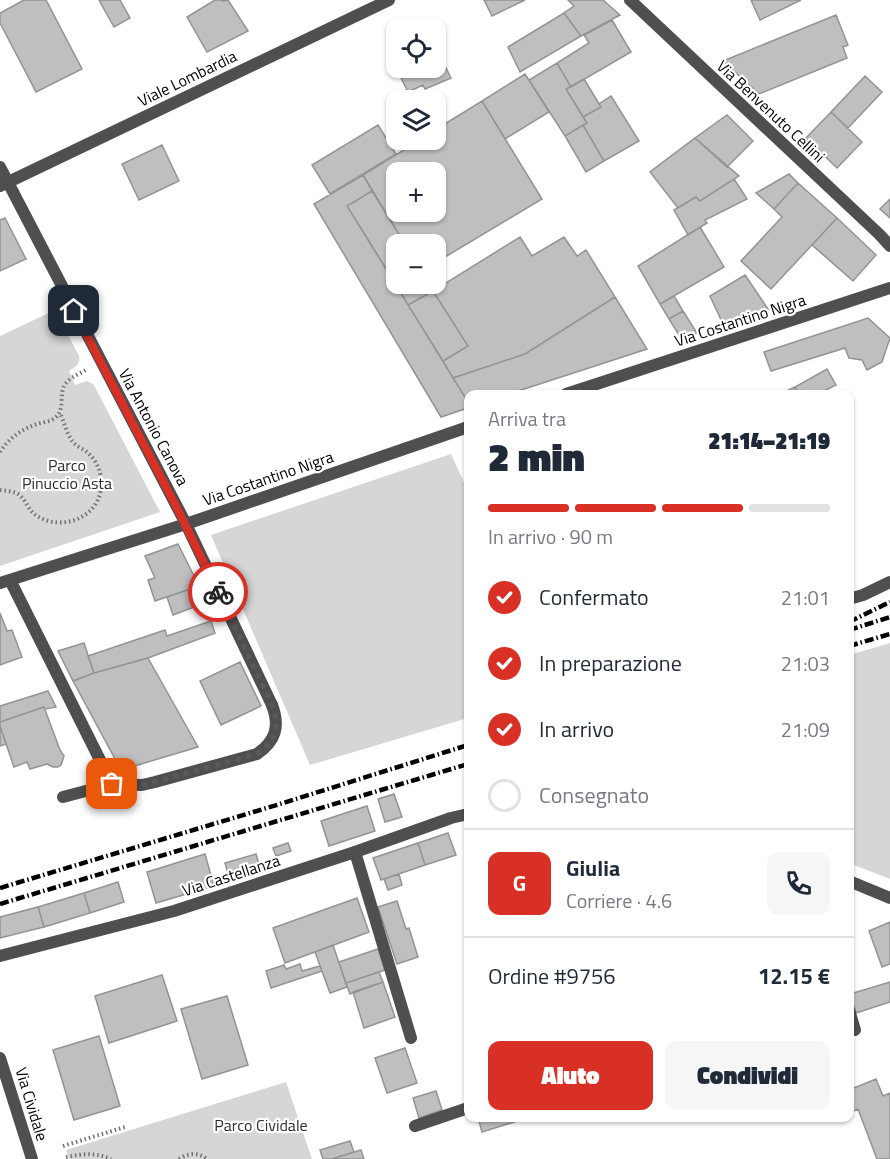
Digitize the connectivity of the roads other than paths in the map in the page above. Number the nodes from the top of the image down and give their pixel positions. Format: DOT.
graph roads {
  1 [pos="389,0"];
  2 [pos="630,0"];
  3 [pos="0,168"];
  4 [pos="4,184"];
  5 [pos="890,246"];
  6 [pos="890,288"];
  7 [pos="578,390"];
  8 [pos="464,428"];
  9 [pos="186,524"];
  10 [pos="5,582"];
  11 [pos="890,582"];
  12 [pos="854,598"];
  13 [pos="112,784"];
  14 [pos="63,797"];
  15 [pos="464,815"];
  16 [pos="355,852"];
  17 [pos="854,883"];
  18 [pos="890,898"];
  19 [pos="0,956"];
  20 [pos="854,1027"];
  21 [pos="855,1030"];
  22 [pos="411,1038"];
  23 [pos="0,1058"];
  24 [pos="464,1109"];
  25 [pos="415,1126"];
  26 [pos="32,1159"];
  1 -- 4 [label="street, Viale Lombardia"];
  2 -- 5 [label="street, Via Benvenuto Cellini"];
  3 -- 4 [label="street, Via Antonio Canova"];
  4 -- 9 [label="street, Via Antonio Canova"];
  6 -- 7 [label="street, Via Costantino Nigra"];
  8 -- 9 [label="street, Via Costantino Nigra"];
  9 -- 10 [label="street, Via Costantino Nigra"];
  9 -- 13 [label="street, Via Antonio Canova"];
  10 -- 13 [label="street, Via Costantino Nigra"];
  11 -- 12 [label="street"];
  13 -- 14 [label="street"];
  15 -- 16 [label="street, Via Castellanza"];
  16 -- 19 [label="street, Via Castellanza"];
  16 -- 22 [label="street"];
  17 -- 18 [label="street"];
  20 -- 21 [label="street"];
  23 -- 26 [label="street, Via Cividale"];
  24 -- 25 [label="street"];
}
